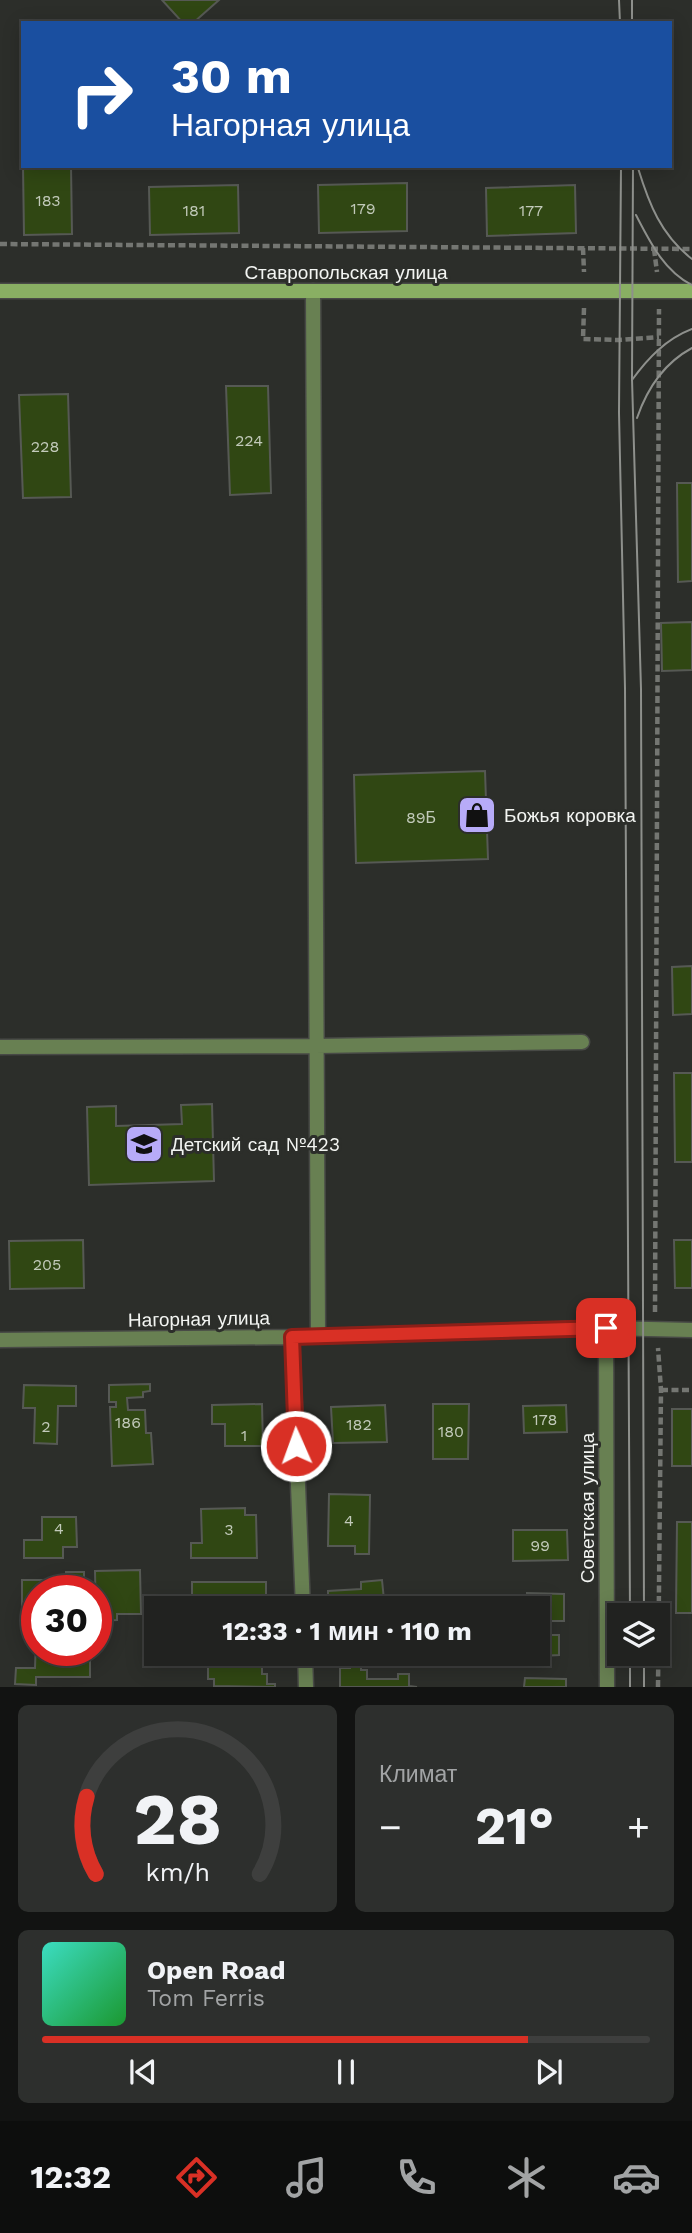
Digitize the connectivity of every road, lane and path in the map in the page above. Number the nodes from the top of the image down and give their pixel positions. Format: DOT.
graph roads {
  1 [pos="0,244"];
  2 [pos="583,248"];
  3 [pos="654,249"];
  4 [pos="692,249"];
  5 [pos="0,291"];
  6 [pos="313,291"];
  7 [pos="585,291"];
  8 [pos="659,291"];
  9 [pos="692,291"];
  10 [pos="659,337"];
  11 [pos="582,1042"];
  12 [pos="316,1046"];
  13 [pos="0,1047"];
  14 [pos="606,1328"];
  15 [pos="657,1331"];
  16 [pos="692,1331"];
  17 [pos="318,1336"];
  18 [pos="292,1337"];
  19 [pos="0,1340"];
  20 [pos="661,1390"];
  21 [pos="692,1390"];
  22 [pos="303,1596"];
  23 [pos="305,1666"];
  24 [pos="306,1687"];
  25 [pos="607,1687"];
  26 [pos="658,1687"];
  1 -- 2 [label="path"];
  2 -- 3 [label="path"];
  2 -- 7 [label="path"];
  3 -- 4 [label="path"];
  3 -- 8 [label="path"];
  5 -- 6 [label="street, Ставропольская улица"];
  6 -- 7 [label="street, Ставропольская улица"];
  6 -- 12 [label="street"];
  7 -- 8 [label="street, Ставропольская улица"];
  7 -- 10 [label="path"];
  8 -- 9 [label="street, Ставропольская улица"];
  8 -- 10 [label="path"];
  10 -- 15 [label="path"];
  11 -- 12 [label="street"];
  12 -- 13 [label="street"];
  12 -- 17 [label="street"];
  14 -- 15 [label="street, Нагорная улица"];
  14 -- 17 [label="street, Нагорная улица"];
  14 -- 25 [label="street, Советская улица"];
  15 -- 16 [label="street, Нагорная улица"];
  15 -- 20 [label="path"];
  17 -- 18 [label="street, Нагорная улица"];
  18 -- 19 [label="street, Нагорная улица"];
  18 -- 22 [label="street"];
  20 -- 21 [label="path"];
  20 -- 26 [label="path"];
  23 -- 24 [label="street"];
}
